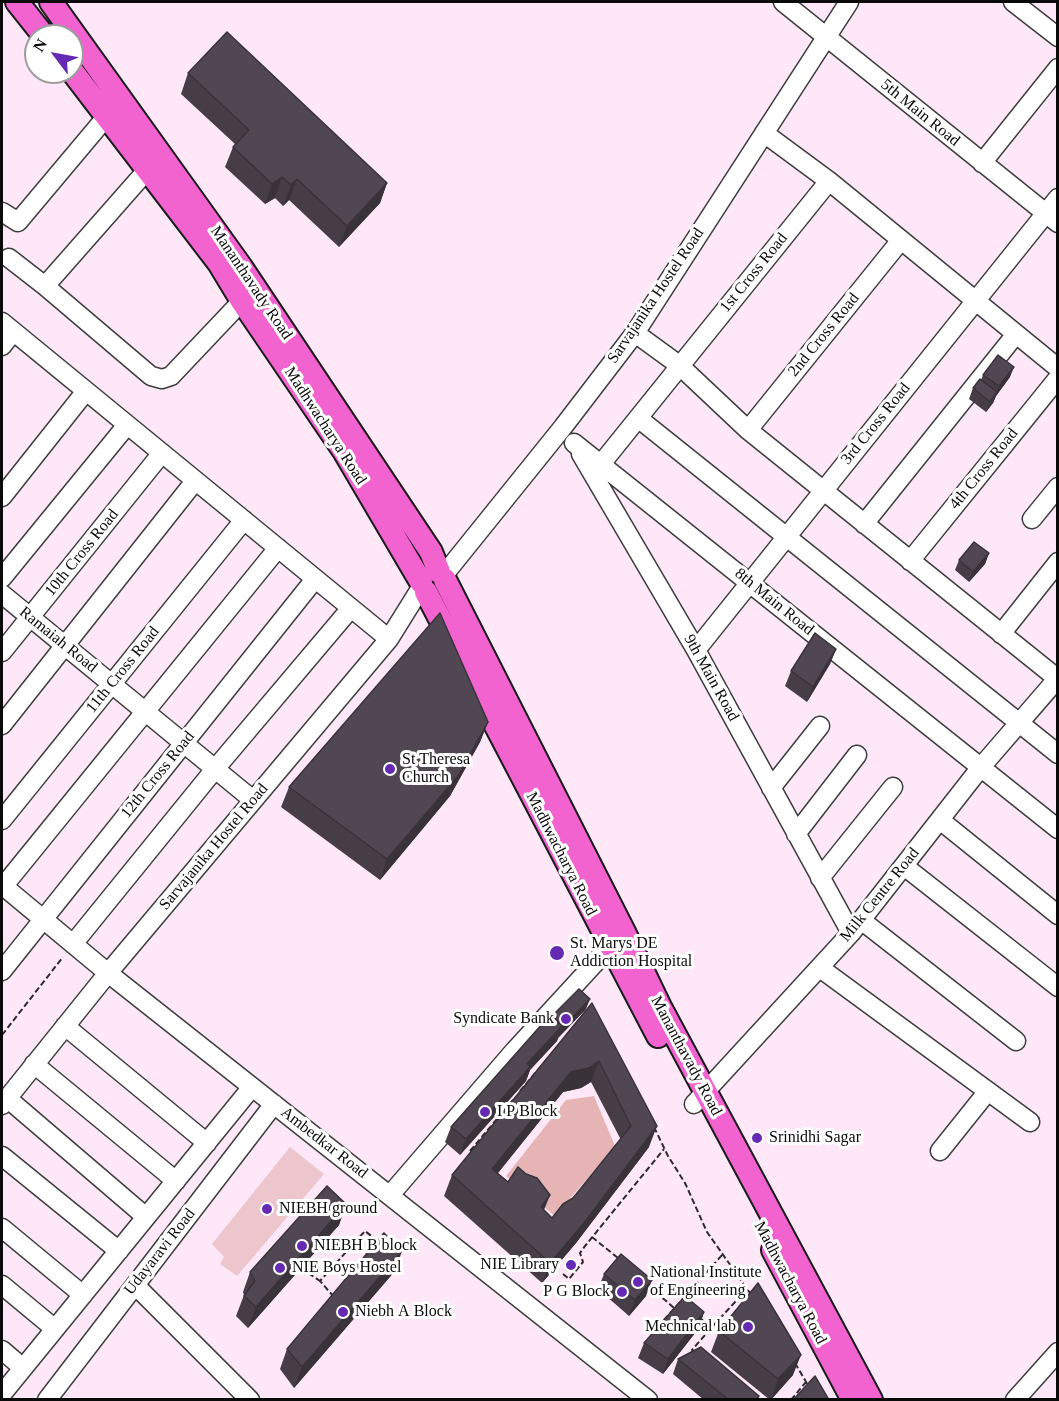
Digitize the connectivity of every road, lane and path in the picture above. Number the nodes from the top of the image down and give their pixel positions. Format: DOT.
graph roads {
  1 [pos="17,2"];
  2 [pos="51,2"];
  3 [pos="783,2"];
  4 [pos="849,2"];
  5 [pos="1013,2"];
  6 [pos="34,24"];
  7 [pos="826,37"];
  8 [pos="1058,37"];
  9 [pos="1058,68"];
  10 [pos="82,84"];
  11 [pos="107,116"];
  12 [pos="764,133"];
  13 [pos="982,163"];
  14 [pos="148,169"];
  15 [pos="829,181"];
  16 [pos="1058,198"];
  17 [pos="2,212"];
  18 [pos="1052,218"];
  19 [pos="901,240"];
  20 [pos="9,258"];
  21 [pos="45,286"];
  22 [pos="975,301"];
  23 [pos="242,302"];
  24 [pos="5,333"];
  25 [pos="635,333"];
  26 [pos="1016,334"];
  27 [pos="679,365"];
  28 [pos="1058,368"];
  29 [pos="1058,378"];
  30 [pos="86,391"];
  31 [pos="638,418"];
  32 [pos="127,425"];
  33 [pos="563,427"];
  34 [pos="748,430"];
  35 [pos="574,442"];
  36 [pos="162,453"];
  37 [pos="601,464"];
  38 [pos="195,481"];
  39 [pos="1058,487"];
  40 [pos="823,490"];
  41 [pos="2,497"];
  42 [pos="1032,519"];
  43 [pos="244,520"];
  44 [pos="864,524"];
  45 [pos="786,537"];
  46 [pos="278,548"];
  47 [pos="910,561"];
  48 [pos="1058,562"];
  49 [pos="2,578"];
  50 [pos="315,579"];
  51 [pos="433,581"];
  52 [pos="749,583"];
  53 [pos="2,594"];
  54 [pos="351,608"];
  55 [pos="30,617"];
  56 [pos="1001,634"];
  57 [pos="389,639"];
  58 [pos="64,647"];
  59 [pos="696,650"];
  60 [pos="2,652"];
  61 [pos="1057,679"];
  62 [pos="111,684"];
  63 [pos="147,712"];
  64 [pos="1019,723"];
  65 [pos="2,725"];
  66 [pos="819,726"];
  67 [pos="184,743"];
  68 [pos="1058,754"];
  69 [pos="857,755"];
  70 [pos="981,767"];
  71 [pos="215,769"];
  72 [pos="893,787"];
  73 [pos="771,788"];
  74 [pos="253,800"];
  75 [pos="2,820"];
  76 [pos="940,820"];
  77 [pos="1058,829"];
  78 [pos="796,834"];
  79 [pos="904,866"];
  80 [pos="820,878"];
  81 [pos="2,886"];
  82 [pos="1058,915"];
  83 [pos="43,919"];
  84 [pos="856,926"];
  85 [pos="617,940"];
  86 [pos="74,944"];
  87 [pos="820,968"];
  88 [pos="2,971"];
  89 [pos="108,973"];
  90 [pos="1058,987"];
  91 [pos="65,1026"];
  92 [pos="2,1035"];
  93 [pos="1016,1041"];
  94 [pos="559,1044"];
  95 [pos="34,1064"];
  96 [pos="252,1087"];
  97 [pos="988,1091"];
  98 [pos="700,1099"];
  99 [pos="4,1101"];
  100 [pos="274,1104"];
  101 [pos="651,1119"];
  102 [pos="1030,1122"];
  103 [pos="207,1143"];
  104 [pos="664,1149"];
  105 [pos="470,1150"];
  106 [pos="940,1151"];
  107 [pos="2,1156"];
  108 [pos="176,1181"];
  109 [pos="390,1195"];
  110 [pos="146,1217"];
  111 [pos="2,1228"];
  112 [pos="413,1237"];
  113 [pos="592,1237"];
  114 [pos="576,1243"];
  115 [pos="381,1244"];
  116 [pos="585,1246"];
  117 [pos="119,1251"];
  118 [pos="722,1254"];
  119 [pos="396,1256"];
  120 [pos="617,1258"];
  121 [pos="301,1268"];
  122 [pos="563,1274"];
  123 [pos="642,1279"];
  124 [pos="320,1281"];
  125 [pos="135,1285"];
  126 [pos="2,1286"];
  127 [pos="747,1289"];
  128 [pos="83,1295"];
  129 [pos="753,1298"];
  130 [pos="335,1299"];
  131 [pos="680,1300"];
  132 [pos="687,1306"];
  133 [pos="674,1308"];
  134 [pos="695,1313"];
  135 [pos="661,1323"];
  136 [pos="711,1328"];
  137 [pos="55,1329"];
  138 [pos="2,1350"];
  139 [pos="1058,1352"];
  140 [pos="700,1357"];
  141 [pos="792,1357"];
  142 [pos="23,1368"];
  143 [pos="806,1382"];
  144 [pos="811,1391"];
  145 [pos="2,1394"];
  146 [pos="47,1400"];
  147 [pos="250,1400"];
  148 [pos="648,1400"];
  149 [pos="791,1400"];
  150 [pos="853,1400"];
  151 [pos="871,1400"];
  152 [pos="1015,1400"];
  1 -- 6 [label="main road"];
  2 -- 51 [label="main road, Mananthavady Road"];
  3 -- 7 [label="street, 5th Main Road"];
  4 -- 7 [label="street, Sarvajanika Hostel Road"];
  5 -- 8 [label="street"];
  7 -- 12 [label="street, Sarvajanika Hostel Road"];
  7 -- 13 [label="street, 5th Main Road"];
  9 -- 13 [label="street"];
  10 -- 11 [label="main road, Madhwacharya Road"];
  11 -- 14 [label="main road, Madhwacharya Road"];
  11 -- 17 [label="street"];
  12 -- 15 [label="street"];
  12 -- 25 [label="street, Sarvajanika Hostel Road"];
  13 -- 18 [label="street, 5th Main Road"];
  14 -- 21 [label="street"];
  14 -- 23 [label="main road, Madhwacharya Road"];
  15 -- 19 [label="street"];
  15 -- 27 [label="street, 1st Cross Road"];
  16 -- 18 [label="street, 3rd Cross Road"];
  18 -- 22 [label="street, 3rd Cross Road"];
  19 -- 22 [label="street"];
  19 -- 34 [label="street, 2nd Cross Road"];
  20 -- 21 [label="street"];
  21 -- 23 [label="street"];
  22 -- 26 [label="street"];
  22 -- 40 [label="street, 3rd Cross Road"];
  23 -- 51 [label="main road, Madhwacharya Road"];
  24 -- 30 [label="street"];
  25 -- 27 [label="street"];
  25 -- 33 [label="street, Sarvajanika Hostel Road"];
  26 -- 28 [label="street"];
  26 -- 44 [label="street"];
  27 -- 31 [label="street, 1st Cross Road"];
  27 -- 34 [label="street"];
  29 -- 47 [label="street, 4th Cross Road"];
  30 -- 32 [label="street"];
  30 -- 41 [label="street"];
  31 -- 37 [label="street, 1st Cross Road"];
  31 -- 45 [label="street"];
  32 -- 36 [label="street"];
  32 -- 49 [label="street"];
  33 -- 35 [label="street, 9th Main Road"];
  33 -- 51 [label="street, Sarvajanika Hostel Road"];
  34 -- 40 [label="street"];
  35 -- 37 [label="street, 8th Main Road"];
  35 -- 59 [label="street, 9th Main Road"];
  36 -- 38 [label="street"];
  36 -- 55 [label="street, 10th Cross Road"];
  37 -- 52 [label="street, 8th Main Road"];
  38 -- 43 [label="street"];
  38 -- 58 [label="street"];
  39 -- 42 [label="street"];
  40 -- 44 [label="street"];
  40 -- 45 [label="street, 3rd Cross Road"];
  43 -- 46 [label="street"];
  43 -- 62 [label="street, 11th Cross Road"];
  44 -- 47 [label="street"];
  45 -- 52 [label="street, 3rd Cross Road"];
  45 -- 64 [label="street"];
  46 -- 50 [label="street"];
  46 -- 63 [label="street"];
  47 -- 56 [label="street"];
  48 -- 56 [label="street"];
  50 -- 54 [label="street"];
  50 -- 67 [label="street, 12th Cross Road"];
  51 -- 57 [label="street, Sarvajanika Hostel Road"];
  51 -- 85 [label="main road, Mananthavady Road"];
  52 -- 59 [label="street, 3rd Cross Road"];
  52 -- 70 [label="street, 8th Main Road"];
  53 -- 55 [label="street, Ramaiah Road"];
  54 -- 57 [label="street"];
  54 -- 71 [label="street"];
  55 -- 58 [label="street, Ramaiah Road"];
  55 -- 60 [label="street, 10th Cross Road"];
  56 -- 61 [label="street"];
  57 -- 74 [label="street, Sarvajanika Hostel Road"];
  58 -- 62 [label="street, Ramaiah Road"];
  58 -- 65 [label="street"];
  59 -- 73 [label="street, 9th Main Road"];
  61 -- 64 [label="street, Milk Centre Road"];
  62 -- 63 [label="street, Ramaiah Road"];
  62 -- 75 [label="street, 11th Cross Road"];
  63 -- 67 [label="street, Ramaiah Road"];
  63 -- 81 [label="street"];
  64 -- 68 [label="street"];
  64 -- 70 [label="street, Milk Centre Road"];
  66 -- 73 [label="street"];
  67 -- 71 [label="street, Ramaiah Road"];
  67 -- 83 [label="street, 12th Cross Road"];
  69 -- 78 [label="street"];
  70 -- 76 [label="street, Milk Centre Road"];
  70 -- 77 [label="street, 8th Main Road"];
  71 -- 74 [label="street, Ramaiah Road"];
  71 -- 86 [label="street"];
  72 -- 80 [label="street"];
  73 -- 78 [label="street, 9th Main Road"];
  74 -- 89 [label="street, Sarvajanika Hostel Road"];
  76 -- 79 [label="street, Milk Centre Road"];
  76 -- 82 [label="street"];
  78 -- 80 [label="street, 9th Main Road"];
  79 -- 84 [label="street, Milk Centre Road"];
  79 -- 90 [label="street"];
  80 -- 84 [label="street, 9th Main Road"];
  81 -- 83 [label="street, Ambedkar Road"];
  83 -- 86 [label="street, Ambedkar Road"];
  83 -- 88 [label="street, 12th Cross Road"];
  84 -- 87 [label="street, Milk Centre Road"];
  84 -- 93 [label="street"];
  85 -- 98 [label="main road, Mananthavady Road"];
  85 -- 109 [label="street"];
  86 -- 89 [label="street, Ambedkar Road"];
  86 -- 92 [label="path"];
  87 -- 97 [label="street"];
  87 -- 98 [label="street, Milk Centre Road"];
  89 -- 91 [label="street, Sarvajanika Hostel Road"];
  89 -- 96 [label="street, Ambedkar Road"];
  91 -- 95 [label="street, Sarvajanika Hostel Road"];
  91 -- 103 [label="street"];
  94 -- 105 [label="path"];
  95 -- 99 [label="street, Sarvajanika Hostel Road"];
  95 -- 108 [label="street"];
  96 -- 100 [label="street, Ambedkar Road"];
  96 -- 103 [label="street"];
  97 -- 102 [label="street"];
  97 -- 106 [label="street"];
  98 -- 150 [label="main road, Madhwacharya Road"];
  98 -- 151 [label="main road, Mananthavady Road"];
  99 -- 110 [label="street"];
  100 -- 109 [label="street, Ambedkar Road"];
  100 -- 125 [label="street, Udayaravi Road"];
  101 -- 104 [label="path"];
  103 -- 108 [label="street"];
  104 -- 113 [label="path"];
  104 -- 118 [label="path"];
  107 -- 117 [label="street"];
  108 -- 110 [label="street"];
  109 -- 148 [label="street, Ambedkar Road"];
  110 -- 117 [label="street"];
  111 -- 128 [label="street"];
  112 -- 119 [label="path"];
  113 -- 116 [label="path"];
  113 -- 120 [label="path"];
  114 -- 116 [label="path"];
  115 -- 124 [label="path"];
  116 -- 122 [label="path"];
  117 -- 128 [label="street"];
  118 -- 127 [label="path"];
  118 -- 131 [label="path"];
  121 -- 124 [label="path"];
  123 -- 133 [label="path"];
  124 -- 130 [label="path"];
  125 -- 146 [label="street, Udayaravi Road"];
  125 -- 147 [label="street"];
  126 -- 137 [label="street"];
  127 -- 129 [label="path"];
  127 -- 136 [label="path"];
  128 -- 137 [label="street"];
  131 -- 132 [label="path"];
  131 -- 133 [label="path"];
  133 -- 135 [label="path"];
  134 -- 136 [label="path"];
  136 -- 140 [label="path"];
  137 -- 142 [label="street"];
  138 -- 142 [label="street"];
  139 -- 152 [label="street"];
  141 -- 143 [label="path"];
  142 -- 145 [label="street"];
  143 -- 144 [label="path"];
  143 -- 149 [label="path"];
}
